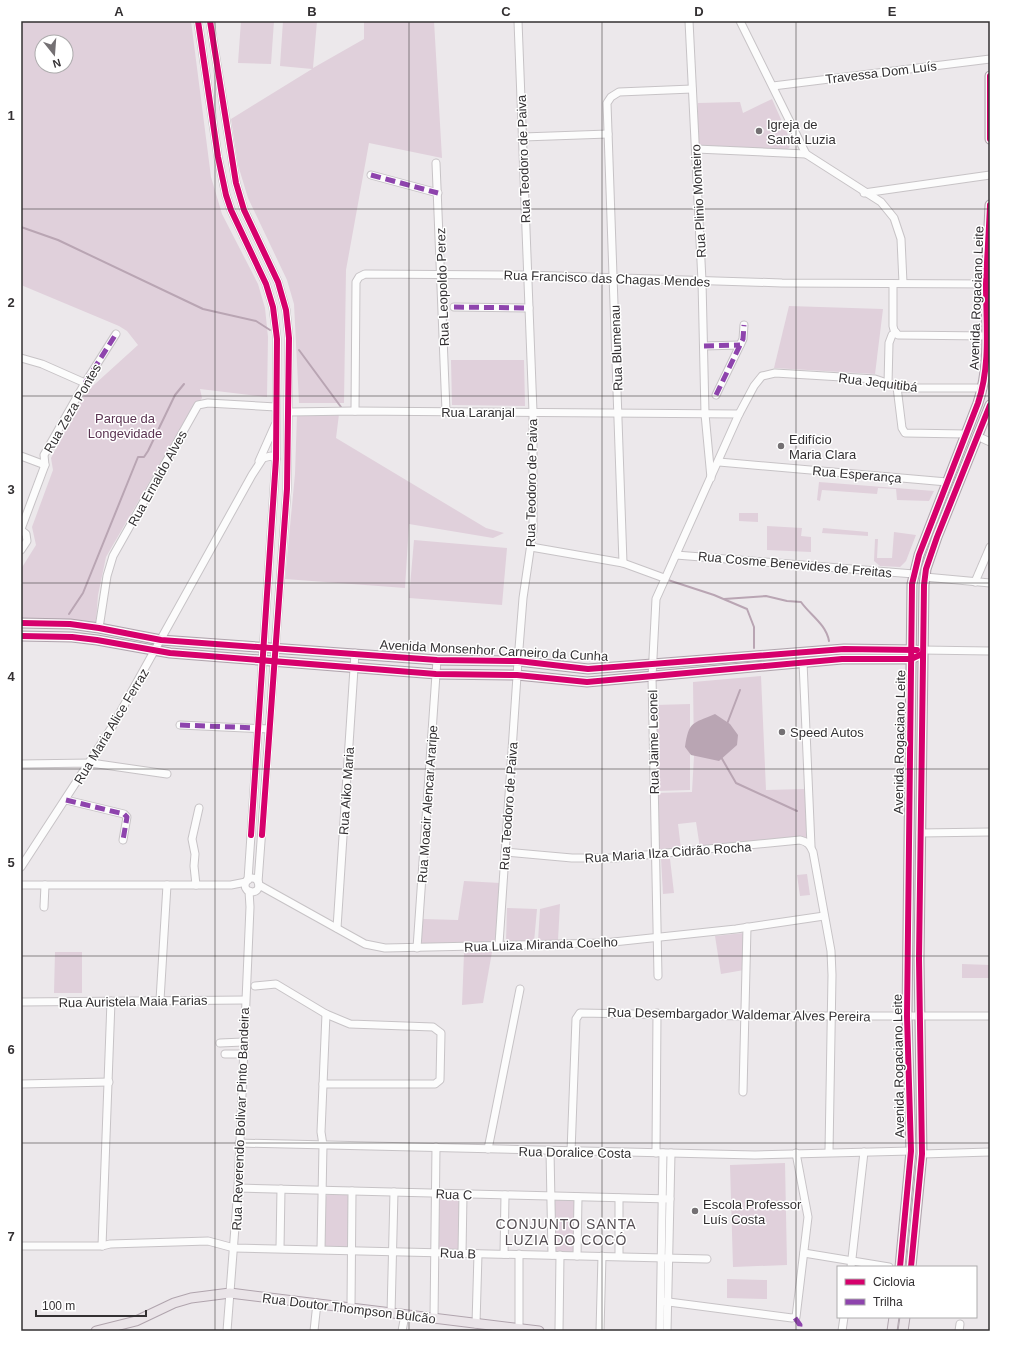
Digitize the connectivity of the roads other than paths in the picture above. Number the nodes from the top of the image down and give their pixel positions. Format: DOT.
graph roads {
  1 [pos="198,21"];
  2 [pos="210,21"];
  3 [pos="518,21"];
  4 [pos="689,21"];
  5 [pos="740,21"];
  6 [pos="990,59"];
  7 [pos="990,76"];
  8 [pos="773,86"];
  9 [pos="692,89"];
  10 [pos="608,134"];
  11 [pos="522,137"];
  12 [pos="990,139"];
  13 [pos="696,149"];
  14 [pos="806,154"];
  15 [pos="436,163"];
  16 [pos="371,175"];
  17 [pos="990,175"];
  18 [pos="438,193"];
  19 [pos="864,193"];
  20 [pos="990,205"];
  21 [pos="442,274"];
  22 [pos="527,274"];
  23 [pos="614,279"];
  24 [pos="702,282"];
  25 [pos="893,284"];
  26 [pos="903,284"];
  27 [pos="988,284"];
  28 [pos="454,307"];
  29 [pos="529,308"];
  30 [pos="744,325"];
  31 [pos="896,333"];
  32 [pos="116,334"];
  33 [pos="987,336"];
  34 [pos="740,345"];
  35 [pos="704,346"];
  36 [pos="21,358"];
  37 [pos="85,383"];
  38 [pos="888,384"];
  39 [pos="754,386"];
  40 [pos="897,387"];
  41 [pos="983,388"];
  42 [pos="716,394"];
  43 [pos="990,405"];
  44 [pos="276,407"];
  45 [pos="355,411"];
  46 [pos="289,412"];
  47 [pos="446,412"];
  48 [pos="533,412"];
  49 [pos="618,414"];
  50 [pos="705,414"];
  51 [pos="739,414"];
  52 [pos="276,423"];
  53 [pos="966,434"];
  54 [pos="977,436"];
  55 [pos="990,442"];
  56 [pos="21,456"];
  57 [pos="276,459"];
  58 [pos="719,462"];
  59 [pos="45,464"];
  60 [pos="252,475"];
  61 [pos="711,478"];
  62 [pos="948,482"];
  63 [pos="21,529"];
  64 [pos="272,530"];
  65 [pos="284,532"];
  66 [pos="531,547"];
  67 [pos="990,547"];
  68 [pos="21,550"];
  69 [pos="676,555"];
  70 [pos="623,563"];
  71 [pos="914,574"];
  72 [pos="925,576"];
  73 [pos="664,578"];
  74 [pos="975,582"];
  75 [pos="990,583"];
  76 [pos="21,623"];
  77 [pos="99,628"];
  78 [pos="21,636"];
  79 [pos="161,640"];
  80 [pos="264,648"];
  81 [pos="275,648"];
  82 [pos="925,651"];
  83 [pos="990,651"];
  84 [pos="155,652"];
  85 [pos="354,653"];
  86 [pos="911,655"];
  87 [pos="263,660"];
  88 [pos="274,660"];
  89 [pos="437,660"];
  90 [pos="518,661"];
  91 [pos="803,662"];
  92 [pos="652,666"];
  93 [pos="354,667"];
  94 [pos="588,669"];
  95 [pos="436,674"];
  96 [pos="517,675"];
  97 [pos="652,677"];
  98 [pos="587,682"];
  99 [pos="180,725"];
  100 [pos="258,728"];
  101 [pos="269,729"];
  102 [pos="91,763"];
  103 [pos="21,764"];
  104 [pos="167,774"];
  105 [pos="66,800"];
  106 [pos="199,808"];
  107 [pos="990,832"];
  108 [pos="920,833"];
  109 [pos="123,840"];
  110 [pos="808,844"];
  111 [pos="506,852"];
  112 [pos="655,855"];
  113 [pos="21,867"];
  114 [pos="21,885"];
  115 [pos="45,885"];
  116 [pos="167,885"];
  117 [pos="196,885"];
  118 [pos="252,886"];
  119 [pos="44,907"];
  120 [pos="824,916"];
  121 [pos="747,927"];
  122 [pos="337,928"];
  123 [pos="658,938"];
  124 [pos="499,944"];
  125 [pos="417,948"];
  126 [pos="658,976"];
  127 [pos="254,986"];
  128 [pos="520,989"];
  129 [pos="160,1000"];
  130 [pos="245,1000"];
  131 [pos="111,1001"];
  132 [pos="21,1002"];
  133 [pos="657,1013"];
  134 [pos="326,1014"];
  135 [pos="831,1015"];
  136 [pos="745,1016"];
  137 [pos="907,1016"];
  138 [pos="919,1016"];
  139 [pos="990,1016"];
  140 [pos="342,1021"];
  141 [pos="325,1030"];
  142 [pos="243,1042"];
  143 [pos="220,1043"];
  144 [pos="225,1054"];
  145 [pos="243,1054"];
  146 [pos="109,1082"];
  147 [pos="21,1084"];
  148 [pos="323,1084"];
  149 [pos="743,1092"];
  150 [pos="239,1143"];
  151 [pos="323,1145"];
  152 [pos="436,1147"];
  153 [pos="488,1150"];
  154 [pos="550,1151"];
  155 [pos="910,1151"];
  156 [pos="571,1152"];
  157 [pos="829,1152"];
  158 [pos="864,1152"];
  159 [pos="990,1152"];
  160 [pos="659,1153"];
  161 [pos="796,1153"];
  162 [pos="671,1154"];
  163 [pos="922,1154"];
  164 [pos="238,1188"];
  165 [pos="281,1189"];
  166 [pos="323,1191"];
  167 [pos="352,1191"];
  168 [pos="394,1192"];
  169 [pos="436,1194"];
  170 [pos="463,1195"];
  171 [pos="505,1195"];
  172 [pos="550,1197"];
  173 [pos="578,1198"];
  174 [pos="619,1198"];
  175 [pos="666,1199"];
  176 [pos="21,1246"];
  177 [pos="102,1246"];
  178 [pos="234,1248"];
  179 [pos="280,1248"];
  180 [pos="321,1249"];
  181 [pos="351,1250"];
  182 [pos="393,1252"];
  183 [pos="434,1252"];
  184 [pos="462,1253"];
  185 [pos="804,1253"];
  186 [pos="478,1254"];
  187 [pos="504,1254"];
  188 [pos="519,1254"];
  189 [pos="552,1255"];
  190 [pos="560,1255"];
  191 [pos="577,1256"];
  192 [pos="602,1256"];
  193 [pos="619,1256"];
  194 [pos="665,1258"];
  195 [pos="707,1259"];
  196 [pos="851,1264"];
  197 [pos="877,1266"];
  198 [pos="900,1266"];
  199 [pos="912,1266"];
  200 [pos="230,1293"];
  201 [pos="664,1302"];
  202 [pos="317,1303"];
  203 [pos="351,1307"];
  204 [pos="392,1314"];
  205 [pos="405,1315"];
  206 [pos="844,1318"];
  207 [pos="894,1318"];
  208 [pos="905,1318"];
  209 [pos="434,1319"];
  210 [pos="476,1324"];
  211 [pos="495,1329"];
  212 [pos="519,1329"];
  213 [pos="96,1331"];
  214 [pos="227,1331"];
  215 [pos="314,1331"];
  216 [pos="402,1331"];
  217 [pos="539,1331"];
  218 [pos="559,1331"];
  219 [pos="600,1331"];
  220 [pos="660,1331"];
  221 [pos="667,1331"];
  222 [pos="842,1331"];
  223 [pos="892,1331"];
  224 [pos="904,1331"];
  1 -- 44 [label="street, Rua Reverendo Bolivar Pinto Bandeira"];
  2 -- 46 [label="street, Rua Reverendo Bolivar Pinto Bandeira"];
  3 -- 11 [label="street, Rua Teodoro de Paiva"];
  4 -- 9 [label="street, Rua Plinio Monteiro"];
  5 -- 8 [label="street"];
  6 -- 8 [label="street, Travessa Dom Luís"];
  7 -- 12 [label="main road"];
  8 -- 14 [label="street"];
  9 -- 10 [label="street, Rua Blumenau"];
  9 -- 13 [label="street, Rua Plinio Monteiro"];
  10 -- 11 [label="street"];
  10 -- 23 [label="street, Rua Blumenau"];
  11 -- 22 [label="street, Rua Teodoro de Paiva"];
  13 -- 14 [label="street"];
  13 -- 24 [label="street, Rua Plinio Monteiro"];
  14 -- 19 [label="street"];
  15 -- 18 [label="street, Rua Leopoldo Perez"];
  16 -- 18 [label="street"];
  17 -- 19 [label="street"];
  18 -- 21 [label="street, Rua Leopoldo Perez"];
  19 -- 26 [label="street"];
  20 -- 27 [label="main road, Avenida Rogaciano Leite"];
  21 -- 22 [label="street, Rua Francisco das Chagas Mendes"];
  21 -- 45 [label="street, Rua Francisco das Chagas Mendes"];
  21 -- 47 [label="street, Rua Leopoldo Perez"];
  22 -- 23 [label="street, Rua Francisco das Chagas Mendes"];
  22 -- 29 [label="street, Rua Teodoro de Paiva"];
  23 -- 24 [label="street, Rua Francisco das Chagas Mendes"];
  23 -- 49 [label="street, Rua Blumenau"];
  24 -- 25 [label="street, Rua Francisco das Chagas Mendes"];
  24 -- 35 [label="street, Rua Plinio Monteiro"];
  25 -- 26 [label="street, Rua Francisco das Chagas Mendes"];
  25 -- 31 [label="street"];
  26 -- 27 [label="street, Rua Francisco das Chagas Mendes"];
  27 -- 33 [label="main road, Avenida Rogaciano Leite"];
  28 -- 29 [label="street"];
  29 -- 48 [label="street, Rua Teodoro de Paiva"];
  30 -- 34 [label="street"];
  31 -- 33 [label="street"];
  31 -- 38 [label="street"];
  32 -- 37 [label="street, Rua Zeza Pontes"];
  33 -- 41 [label="main road, Avenida Rogaciano Leite"];
  34 -- 35 [label="street"];
  34 -- 42 [label="street"];
  35 -- 50 [label="street, Rua Plinio Monteiro"];
  36 -- 37 [label="street"];
  37 -- 59 [label="street, Rua Zeza Pontes"];
  38 -- 39 [label="street, Rua Jequitibá"];
  38 -- 40 [label="street, Rua Jequitibá"];
  39 -- 51 [label="street, Rua Jaime Leonel"];
  40 -- 41 [label="street, Rua Jequitibá"];
  40 -- 53 [label="street"];
  41 -- 53 [label="main road, Avenida Rogaciano Leite"];
  43 -- 54 [label="main road, Avenida Rogaciano Leite"];
  44 -- 52 [label="street, Rua Reverendo Bolivar Pinto Bandeira"];
  44 -- 77 [label="street, Rua Ernaldo Alves"];
  45 -- 46 [label="street, Rua Laranjal"];
  45 -- 47 [label="street, Rua Laranjal"];
  46 -- 65 [label="street, Rua Reverendo Bolivar Pinto Bandeira"];
  47 -- 48 [label="street, Rua Laranjal"];
  48 -- 49 [label="street, Rua Laranjal"];
  48 -- 66 [label="street, Rua Teodoro de Paiva"];
  49 -- 50 [label="street, Rua Laranjal"];
  49 -- 70 [label="street, Rua Blumenau"];
  50 -- 51 [label="street, Rua Laranjal"];
  50 -- 61 [label="street, Rua Plinio Monteiro"];
  51 -- 58 [label="street, Rua Jaime Leonel"];
  52 -- 57 [label="street, Rua Reverendo Bolivar Pinto Bandeira"];
  52 -- 60 [label="street, Rua Maria Alice Ferraz"];
  53 -- 62 [label="main road, Avenida Rogaciano Leite"];
  54 -- 55 [label="street"];
  54 -- 72 [label="main road, Avenida Rogaciano Leite"];
  56 -- 59 [label="street"];
  57 -- 60 [label="street, Rua Maria Alice Ferraz"];
  57 -- 64 [label="street, Rua Reverendo Bolivar Pinto Bandeira"];
  58 -- 61 [label="street, Rua Jaime Leonel"];
  58 -- 62 [label="street, Rua Esperança"];
  59 -- 63 [label="street, Rua Zeza Pontes"];
  60 -- 79 [label="street, Rua Maria Alice Ferraz"];
  61 -- 69 [label="street, Rua Jaime Leonel"];
  62 -- 71 [label="main road, Avenida Rogaciano Leite"];
  63 -- 68 [label="street, Rua Zeza Pontes"];
  64 -- 65 [label="street"];
  64 -- 80 [label="street, Rua Reverendo Bolivar Pinto Bandeira"];
  65 -- 81 [label="street, Rua Reverendo Bolivar Pinto Bandeira"];
  66 -- 70 [label="street"];
  66 -- 90 [label="street, Rua Teodoro de Paiva"];
  67 -- 74 [label="street"];
  69 -- 71 [label="street, Rua Cosme Benevides de Freitas"];
  69 -- 73 [label="street, Rua Jaime Leonel"];
  70 -- 73 [label="street"];
  71 -- 86 [label="main road, Avenida Rogaciano Leite"];
  72 -- 74 [label="street"];
  72 -- 82 [label="main road, Avenida Rogaciano Leite"];
  73 -- 92 [label="street, Rua Jaime Leonel"];
  74 -- 75 [label="street"];
  76 -- 77 [label="main road, Avenida Monsenhor Carneiro da Cunha"];
  77 -- 79 [label="main road, Avenida Monsenhor Carneiro da Cunha"];
  78 -- 84 [label="main road, Avenida Monsenhor Carneiro da Cunha"];
  79 -- 80 [label="main road, Avenida Monsenhor Carneiro da Cunha"];
  79 -- 84 [label="street, Rua Maria Alice Ferraz"];
  80 -- 81 [label="main road, Avenida Monsenhor Carneiro da Cunha"];
  80 -- 87 [label="street, Rua Reverendo Bolivar Pinto Bandeira"];
  81 -- 85 [label="main road, Avenida Monsenhor Carneiro da Cunha"];
  81 -- 88 [label="street, Rua Reverendo Bolivar Pinto Bandeira"];
  82 -- 83 [label="street"];
  82 -- 86 [label="main road, Avenida Monsenhor Carneiro da Cunha"];
  82 -- 108 [label="main road, Avenida Rogaciano Leite"];
  84 -- 87 [label="main road, Avenida Monsenhor Carneiro da Cunha"];
  84 -- 102 [label="street, Rua Maria Alice Ferraz"];
  85 -- 89 [label="main road, Avenida Monsenhor Carneiro da Cunha"];
  85 -- 93 [label="street, Rua Aiko Maria"];
  86 -- 91 [label="main road, Avenida Monsenhor Carneiro da Cunha"];
  86 -- 92 [label="main road, Avenida Monsenhor Carneiro da Cunha"];
  86 -- 137 [label="main road, Avenida Rogaciano Leite"];
  87 -- 88 [label="main road, Avenida Monsenhor Carneiro da Cunha"];
  87 -- 100 [label="street, Rua Reverendo Bolivar Pinto Bandeira"];
  88 -- 93 [label="main road, Avenida Monsenhor Carneiro da Cunha"];
  88 -- 101 [label="street, Rua Reverendo Bolivar Pinto Bandeira"];
  89 -- 90 [label="main road, Avenida Monsenhor Carneiro da Cunha"];
  89 -- 95 [label="street, Rua Moacir Alencar Araripe"];
  90 -- 94 [label="main road, Avenida Monsenhor Carneiro da Cunha"];
  90 -- 96 [label="street, Rua Teodoro de Paiva"];
  91 -- 97 [label="main road, Avenida Monsenhor Carneiro da Cunha"];
  91 -- 110 [label="street"];
  92 -- 94 [label="main road, Avenida Monsenhor Carneiro da Cunha"];
  92 -- 97 [label="street, Rua Jaime Leonel"];
  93 -- 95 [label="main road, Avenida Monsenhor Carneiro da Cunha"];
  93 -- 122 [label="street, Rua Aiko Maria"];
  94 -- 98 [label="main road"];
  95 -- 96 [label="main road, Avenida Monsenhor Carneiro da Cunha"];
  95 -- 125 [label="street, Rua Moacir Alencar Araripe"];
  96 -- 98 [label="main road, Avenida Monsenhor Carneiro da Cunha"];
  96 -- 111 [label="street, Rua Teodoro de Paiva"];
  97 -- 98 [label="main road, Avenida Monsenhor Carneiro da Cunha"];
  97 -- 112 [label="street, Rua Jaime Leonel"];
  99 -- 100 [label="street"];
  100 -- 101 [label="street"];
  100 -- 118 [label="street, Rua Reverendo Bolivar Pinto Bandeira"];
  101 -- 118 [label="street, Rua Reverendo Bolivar Pinto Bandeira"];
  102 -- 103 [label="street"];
  102 -- 104 [label="street"];
  102 -- 105 [label="street, Rua Maria Alice Ferraz"];
  105 -- 109 [label="street"];
  105 -- 113 [label="street, Rua Maria Alice Ferraz"];
  106 -- 117 [label="street"];
  107 -- 108 [label="street"];
  108 -- 138 [label="main road, Avenida Rogaciano Leite"];
  110 -- 112 [label="street, Rua Maria Ilza Cidrão Rocha"];
  110 -- 120 [label="street"];
  111 -- 112 [label="street, Rua Maria Ilza Cidrão Rocha"];
  111 -- 124 [label="street, Rua Teodoro de Paiva"];
  112 -- 123 [label="street, Rua Jaime Leonel"];
  114 -- 115 [label="street, Rua Luiza Miranda Coelho"];
  115 -- 116 [label="street, Rua Luiza Miranda Coelho"];
  115 -- 119 [label="street"];
  116 -- 117 [label="street, Rua Luiza Miranda Coelho"];
  116 -- 129 [label="street"];
  117 -- 118 [label="street, Rua Luiza Miranda Coelho"];
  118 -- 122 [label="street, Rua Luiza Miranda Coelho"];
  118 -- 130 [label="street, Rua Reverendo Bolivar Pinto Bandeira"];
  120 -- 121 [label="street, Rua Luiza Miranda Coelho"];
  120 -- 135 [label="street"];
  121 -- 123 [label="street, Rua Luiza Miranda Coelho"];
  121 -- 136 [label="street"];
  122 -- 125 [label="street, Rua Luiza Miranda Coelho"];
  123 -- 124 [label="street, Rua Luiza Miranda Coelho"];
  123 -- 126 [label="street, Rua Jaime Leonel"];
  124 -- 125 [label="street, Rua Luiza Miranda Coelho"];
  127 -- 134 [label="street"];
  128 -- 153 [label="street"];
  129 -- 130 [label="street, Rua Auristela Maia Farias"];
  129 -- 131 [label="street, Rua Auristela Maia Farias"];
  130 -- 142 [label="street, Rua Reverendo Bolivar Pinto Bandeira"];
  131 -- 132 [label="street, Rua Auristela Maia Farias"];
  131 -- 146 [label="street"];
  133 -- 136 [label="street, Rua Desembargador Waldemar Alves Pereira"];
  133 -- 156 [label="street, Rua Desembargador Waldemar Alves Pereira"];
  133 -- 160 [label="street"];
  134 -- 140 [label="street"];
  134 -- 141 [label="street"];
  135 -- 136 [label="street, Rua Desembargador Waldemar Alves Pereira"];
  135 -- 137 [label="street, Rua Desembargador Waldemar Alves Pereira"];
  135 -- 157 [label="street"];
  136 -- 149 [label="street"];
  137 -- 138 [label="street, Rua Desembargador Waldemar Alves Pereira"];
  137 -- 155 [label="main road, Avenida Rogaciano Leite"];
  138 -- 139 [label="street, Rua Desembargador Waldemar Alves Pereira"];
  138 -- 163 [label="main road, Avenida Rogaciano Leite"];
  140 -- 141 [label="street"];
  140 -- 148 [label="street"];
  141 -- 148 [label="street"];
  142 -- 143 [label="street"];
  142 -- 145 [label="street, Rua Reverendo Bolivar Pinto Bandeira"];
  144 -- 145 [label="street"];
  145 -- 150 [label="street, Rua Reverendo Bolivar Pinto Bandeira"];
  146 -- 147 [label="street"];
  146 -- 177 [label="street"];
  148 -- 151 [label="street"];
  150 -- 151 [label="street, Rua Doralice Costa"];
  150 -- 164 [label="street, Rua Reverendo Bolivar Pinto Bandeira"];
  151 -- 152 [label="street, Rua Doralice Costa"];
  151 -- 166 [label="street"];
  152 -- 153 [label="street, Rua Doralice Costa"];
  152 -- 169 [label="street"];
  153 -- 154 [label="street, Rua Doralice Costa"];
  154 -- 156 [label="street, Rua Doralice Costa"];
  154 -- 172 [label="street"];
  155 -- 158 [label="street, Rua Doralice Costa"];
  155 -- 198 [label="main road, Avenida Rogaciano Leite"];
  156 -- 160 [label="street, Rua Doralice Costa"];
  157 -- 158 [label="street, Rua Doralice Costa"];
  157 -- 161 [label="street, Rua Doralice Costa"];
  158 -- 196 [label="street"];
  159 -- 163 [label="street"];
  160 -- 162 [label="street, Rua Doralice Costa"];
  160 -- 175 [label="street"];
  161 -- 162 [label="street, Rua Doralice Costa"];
  161 -- 185 [label="street"];
  162 -- 175 [label="street"];
  163 -- 199 [label="main road, Avenida Rogaciano Leite"];
  164 -- 165 [label="street, Rua C"];
  164 -- 178 [label="street, Rua Reverendo Bolivar Pinto Bandeira"];
  165 -- 166 [label="street, Rua C"];
  165 -- 179 [label="street"];
  166 -- 167 [label="street, Rua C"];
  166 -- 180 [label="street"];
  167 -- 168 [label="street, Rua C"];
  167 -- 181 [label="street"];
  168 -- 169 [label="street, Rua C"];
  168 -- 182 [label="street"];
  169 -- 170 [label="street, Rua C"];
  169 -- 183 [label="street"];
  170 -- 171 [label="street, Rua C"];
  170 -- 184 [label="street"];
  171 -- 172 [label="street, Rua C"];
  171 -- 187 [label="street"];
  172 -- 173 [label="street, Rua C"];
  172 -- 189 [label="street"];
  173 -- 174 [label="street, Rua C"];
  173 -- 191 [label="street"];
  174 -- 175 [label="street, Rua C"];
  174 -- 193 [label="street"];
  175 -- 194 [label="street"];
  176 -- 177 [label="street, Rua B"];
  177 -- 178 [label="street, Rua B"];
  178 -- 179 [label="street, Rua B"];
  178 -- 200 [label="street, Rua Reverendo Bolivar Pinto Bandeira"];
  179 -- 180 [label="street, Rua B"];
  180 -- 181 [label="street, Rua B"];
  181 -- 182 [label="street, Rua B"];
  181 -- 203 [label="street"];
  182 -- 183 [label="street, Rua B"];
  182 -- 204 [label="street"];
  183 -- 184 [label="street, Rua B"];
  183 -- 209 [label="street"];
  184 -- 186 [label="street, Rua B"];
  185 -- 196 [label="street"];
  185 -- 201 [label="street"];
  186 -- 187 [label="street, Rua B"];
  186 -- 210 [label="street"];
  187 -- 188 [label="street, Rua B"];
  188 -- 189 [label="street, Rua B"];
  188 -- 212 [label="street"];
  189 -- 190 [label="street, Rua B"];
  190 -- 191 [label="street, Rua B"];
  190 -- 218 [label="street"];
  191 -- 192 [label="street, Rua B"];
  192 -- 193 [label="street, Rua B"];
  192 -- 219 [label="street"];
  193 -- 194 [label="street, Rua B"];
  194 -- 195 [label="street, Rua B"];
  194 -- 201 [label="street"];
  196 -- 197 [label="street"];
  200 -- 202 [label="main road, Rua Doutor Thompson Bulcão"];
  200 -- 213 [label="main road, Rua Doutor Thompson Bulcão"];
  200 -- 214 [label="street, Rua Reverendo Bolivar Pinto Bandeira"];
  201 -- 220 [label="street"];
  201 -- 221 [label="street"];
  202 -- 203 [label="main road, Rua Doutor Thompson Bulcão"];
  202 -- 215 [label="street"];
  203 -- 204 [label="main road, Rua Doutor Thompson Bulcão"];
  204 -- 205 [label="main road, Rua Doutor Thompson Bulcão"];
  205 -- 209 [label="main road, Rua Doutor Thompson Bulcão"];
  205 -- 216 [label="street"];
  206 -- 222 [label="street"];
  207 -- 223 [label="main road"];
  208 -- 224 [label="main road"];
  209 -- 210 [label="main road, Rua Doutor Thompson Bulcão"];
  210 -- 211 [label="main road, Rua Doutor Thompson Bulcão"];
  211 -- 212 [label="main road, Rua Doutor Thompson Bulcão"];
  212 -- 217 [label="main road, Rua Doutor Thompson Bulcão"];
}
